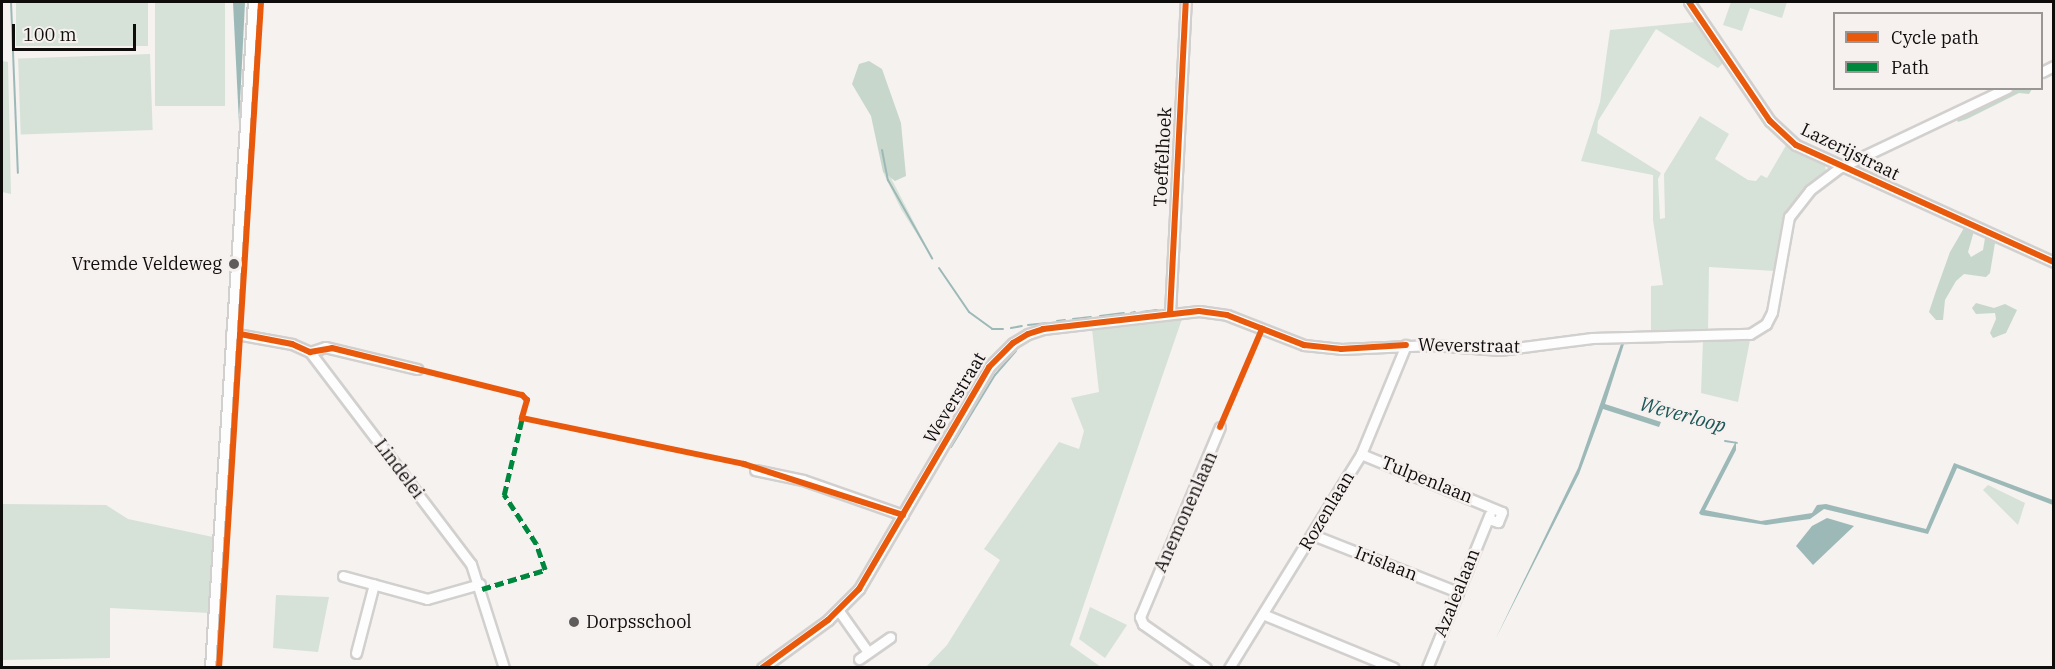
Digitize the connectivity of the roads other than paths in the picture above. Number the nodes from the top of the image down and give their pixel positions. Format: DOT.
graph roads {
  1 [pos="253,2"];
  2 [pos="1186,2"];
  3 [pos="1689,2"];
  4 [pos="2003,90"];
  5 [pos="1841,167"];
  6 [pos="2054,262"];
  7 [pos="1170,314"];
  8 [pos="231,333"];
  9 [pos="1406,345"];
  10 [pos="310,352"];
  11 [pos="417,369"];
  12 [pos="1220,427"];
  13 [pos="1361,454"];
  14 [pos="755,470"];
  15 [pos="1493,506"];
  16 [pos="903,515"];
  17 [pos="1313,535"];
  18 [pos="343,576"];
  19 [pos="374,584"];
  20 [pos="480,584"];
  21 [pos="1458,592"];
  22 [pos="839,611"];
  23 [pos="1264,615"];
  24 [pos="890,637"];
  25 [pos="868,652"];
  26 [pos="356,653"];
  27 [pos="859,659"];
  28 [pos="762,667"];
  29 [pos="210,668"];
  30 [pos="504,668"];
  31 [pos="1206,668"];
  32 [pos="1229,668"];
  33 [pos="1394,668"];
  34 [pos="1427,668"];
  1 -- 8 [label="street"];
  2 -- 7 [label="street, Toeffelhoek"];
  3 -- 5 [label="street, Lazerijstraat"];
  4 -- 5 [label="street, Weverstraat"];
  5 -- 6 [label="street, Lazerijstraat"];
  5 -- 9 [label="street, Weverstraat"];
  7 -- 9 [label="street, Weverstraat"];
  7 -- 16 [label="street, Weverstraat"];
  8 -- 10 [label="street"];
  8 -- 29 [label="street"];
  9 -- 13 [label="street, Rozenlaan"];
  10 -- 11 [label="street"];
  10 -- 20 [label="street, Lindelei"];
  12 -- 31 [label="street, Anemonenlaan"];
  13 -- 15 [label="street, Tulpenlaan"];
  13 -- 17 [label="street, Rozenlaan"];
  14 -- 16 [label="street"];
  15 -- 21 [label="street, Azalealaan"];
  16 -- 22 [label="street, Weverstraat"];
  17 -- 21 [label="street, Irislaan"];
  17 -- 23 [label="street, Rozenlaan"];
  18 -- 19 [label="street"];
  19 -- 20 [label="street"];
  19 -- 26 [label="street"];
  20 -- 30 [label="street, Lindelei"];
  21 -- 34 [label="street, Azalealaan"];
  22 -- 25 [label="street"];
  22 -- 28 [label="street, Weverstraat"];
  23 -- 32 [label="street, Rozenlaan"];
  23 -- 33 [label="street"];
  24 -- 25 [label="street"];
  25 -- 27 [label="street"];
}
